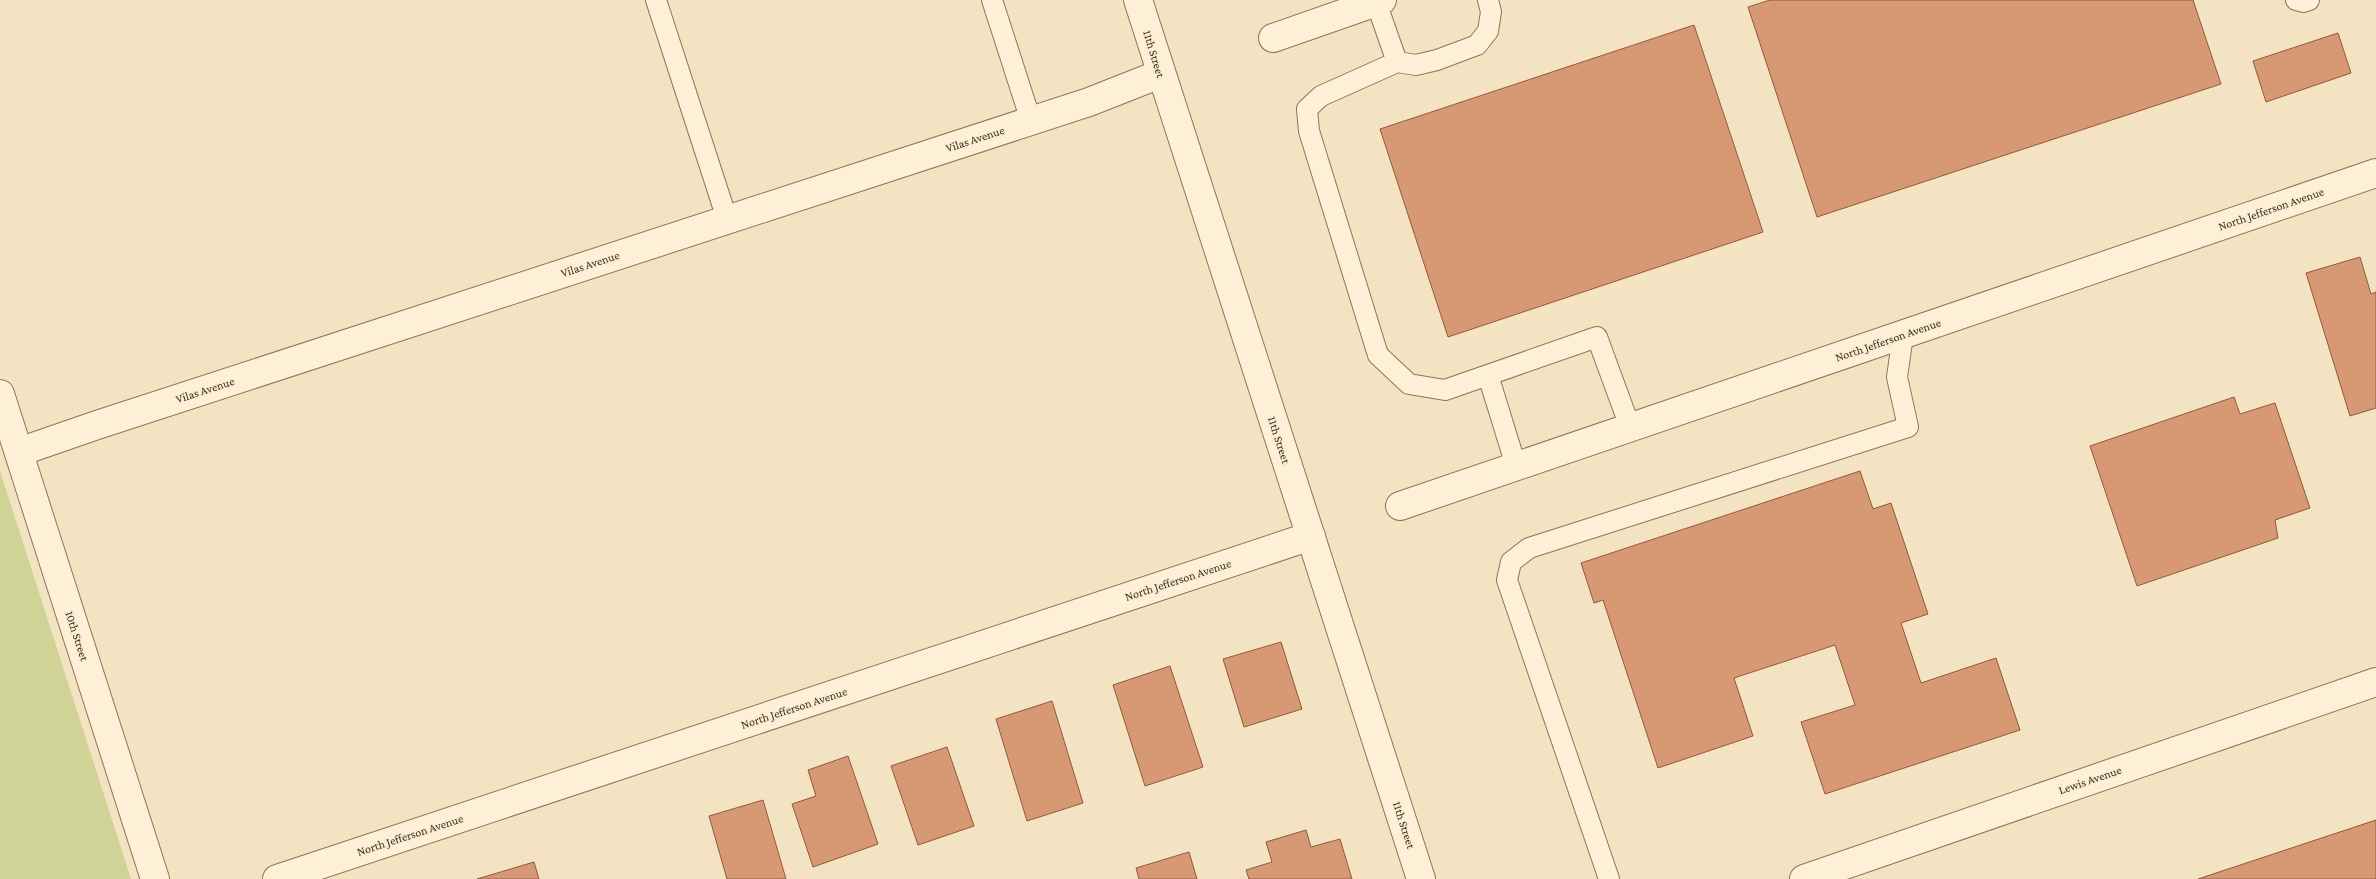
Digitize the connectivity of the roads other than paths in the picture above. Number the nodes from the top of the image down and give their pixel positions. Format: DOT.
graph roads {
  1 [pos="656,0"];
  2 [pos="992,0"];
  3 [pos="1138,0"];
  4 [pos="1488,0"];
  5 [pos="2296,0"];
  6 [pos="2309,0"];
  7 [pos="1364,3"];
  8 [pos="1273,38"];
  9 [pos="1397,62"];
  10 [pos="1160,74"];
  11 [pos="1031,120"];
  12 [pos="2376,173"];
  13 [pos="727,219"];
  14 [pos="1903,335"];
  15 [pos="1488,375"];
  16 [pos="0,394"];
  17 [pos="1630,427"];
  18 [pos="19,452"];
  19 [pos="1516,466"];
  20 [pos="1400,506"];
  21 [pos="1310,536"];
  22 [pos="2376,682"];
  23 [pos="155,879"];
  24 [pos="277,879"];
  25 [pos="1421,879"];
  26 [pos="1609,879"];
  27 [pos="1804,879"];
  1 -- 13 [label="lane"];
  2 -- 11 [label="lane"];
  3 -- 10 [label="street, 11th Street"];
  4 -- 9 [label="lane"];
  5 -- 6 [label="lane"];
  7 -- 8 [label="street"];
  7 -- 9 [label="lane"];
  9 -- 15 [label="lane"];
  10 -- 11 [label="street, Vilas Avenue"];
  10 -- 21 [label="street, 11th Street"];
  11 -- 13 [label="street, Vilas Avenue"];
  12 -- 14 [label="street, North Jefferson Avenue"];
  13 -- 18 [label="street, Vilas Avenue"];
  14 -- 17 [label="street, North Jefferson Avenue"];
  14 -- 26 [label="lane"];
  15 -- 17 [label="lane"];
  15 -- 19 [label="lane"];
  16 -- 18 [label="street, 10th Street"];
  17 -- 19 [label="street, North Jefferson Avenue"];
  18 -- 23 [label="street, 10th Street"];
  19 -- 20 [label="street, North Jefferson Avenue"];
  21 -- 24 [label="street, North Jefferson Avenue"];
  21 -- 25 [label="street, 11th Street"];
  22 -- 27 [label="street, Lewis Avenue"];
}
